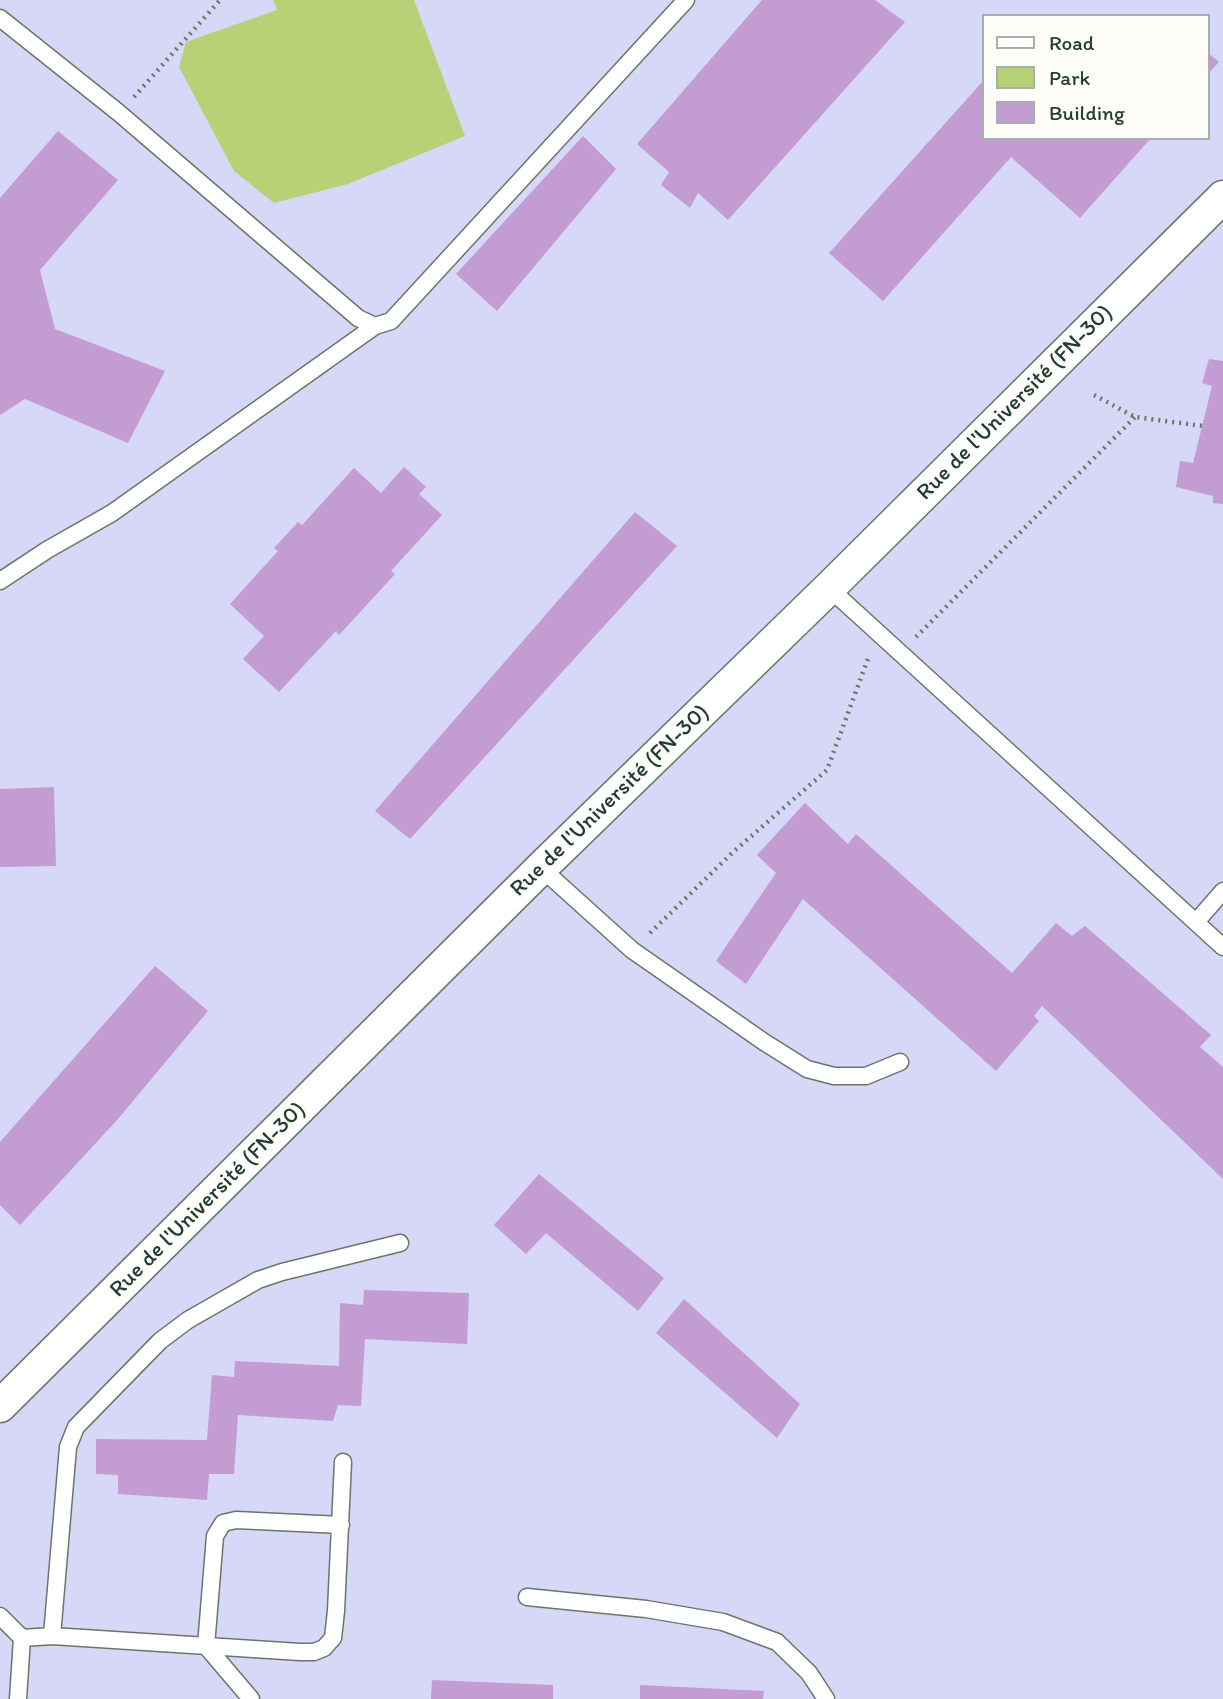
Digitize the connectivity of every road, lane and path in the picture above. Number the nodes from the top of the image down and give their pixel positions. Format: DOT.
graph roads {
  1 [pos="220,0"];
  2 [pos="686,0"];
  3 [pos="0,18"];
  4 [pos="119,113"];
  5 [pos="1223,197"];
  6 [pos="375,326"];
  7 [pos="1094,395"];
  8 [pos="1135,417"];
  9 [pos="1203,426"];
  10 [pos="0,581"];
  11 [pos="829,588"];
  12 [pos="878,632"];
  13 [pos="901,653"];
  14 [pos="541,868"];
  15 [pos="1223,891"];
  16 [pos="1196,922"];
  17 [pos="1223,947"];
  18 [pos="632,950"];
  19 [pos="900,1062"];
  20 [pos="400,1243"];
  21 [pos="0,1406"];
  22 [pos="343,1462"];
  23 [pos="341,1525"];
  24 [pos="527,1597"];
  25 [pos="0,1616"];
  26 [pos="52,1636"];
  27 [pos="22,1638"];
  28 [pos="206,1646"];
  29 [pos="18,1699"];
  30 [pos="251,1699"];
  31 [pos="826,1699"];
  1 -- 4 [label="path"];
  2 -- 6 [label="lane"];
  3 -- 4 [label="lane"];
  4 -- 6 [label="lane"];
  5 -- 11 [label="street, Rue de l'Université (FN-30)"];
  6 -- 10 [label="lane"];
  7 -- 8 [label="path"];
  8 -- 9 [label="path"];
  8 -- 13 [label="path"];
  11 -- 12 [label="lane"];
  11 -- 14 [label="street, Rue de l'Université (FN-30)"];
  12 -- 13 [label="lane"];
  12 -- 18 [label="path"];
  13 -- 16 [label="lane"];
  14 -- 18 [label="lane"];
  14 -- 21 [label="street, Rue de l'Université (FN-30)"];
  15 -- 16 [label="lane"];
  16 -- 17 [label="lane"];
  18 -- 19 [label="lane"];
  20 -- 26 [label="lane"];
  22 -- 23 [label="lane"];
  23 -- 28 [label="lane"];
  23 -- 28 [label="lane"];
  24 -- 31 [label="lane"];
  25 -- 27 [label="lane"];
  26 -- 27 [label="lane"];
  26 -- 28 [label="lane"];
  27 -- 29 [label="lane"];
  28 -- 30 [label="lane"];
}
